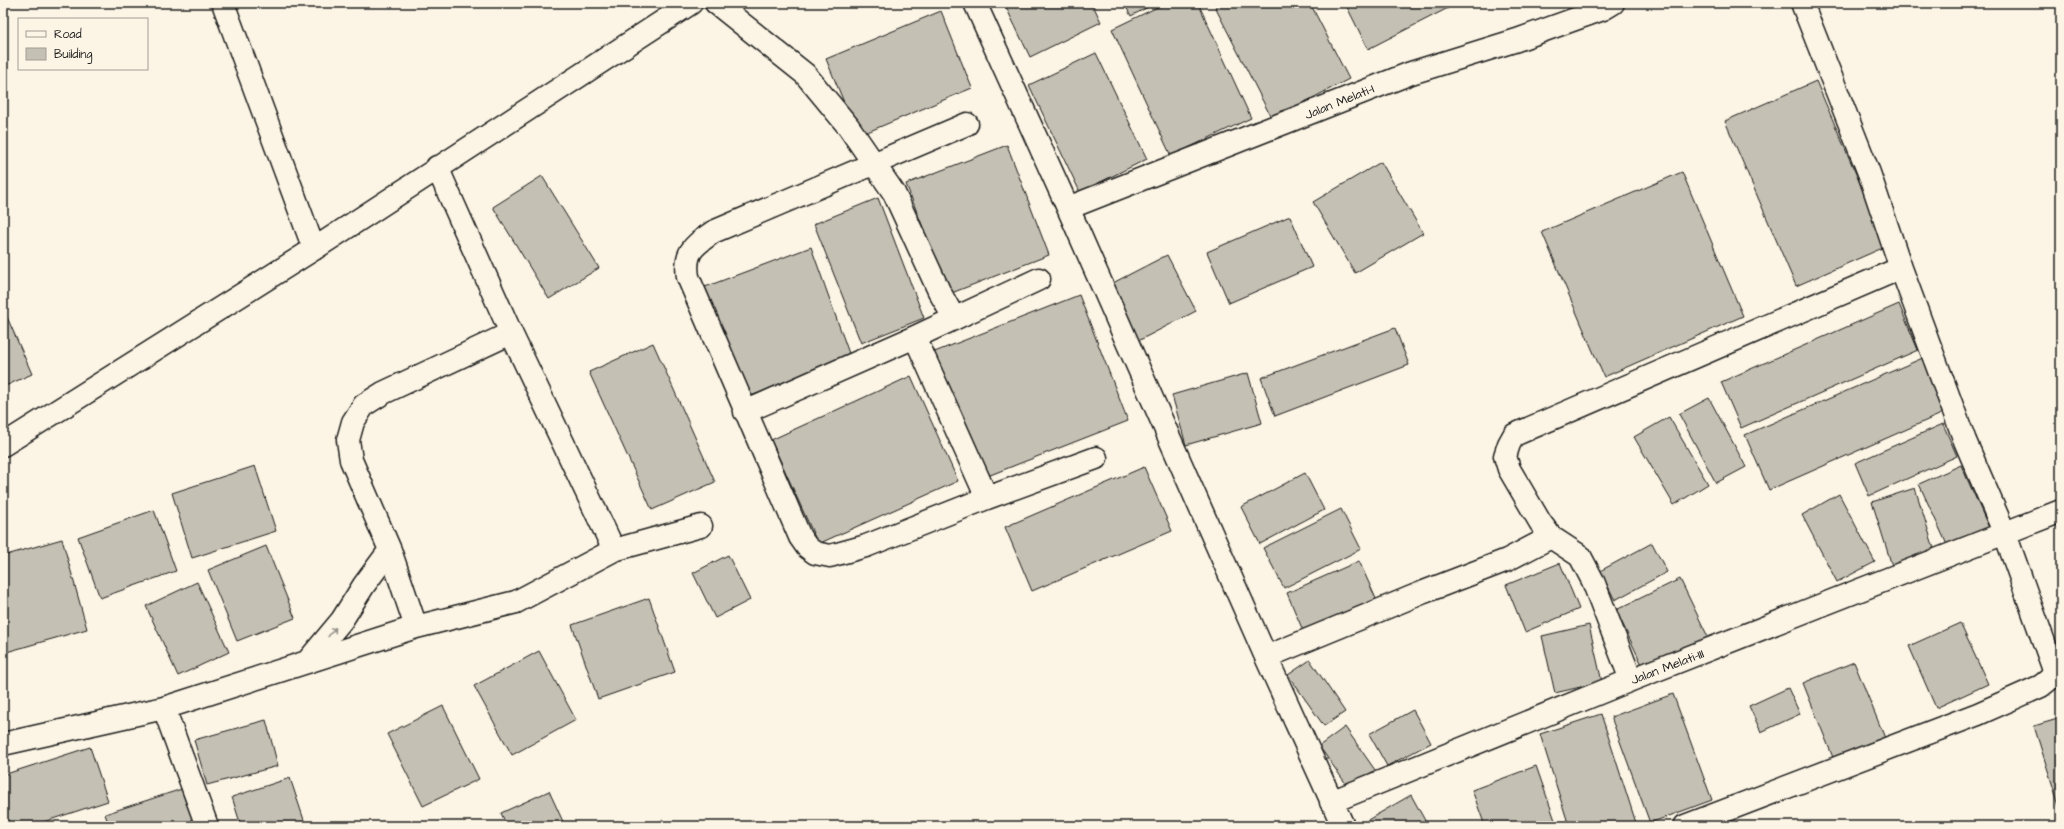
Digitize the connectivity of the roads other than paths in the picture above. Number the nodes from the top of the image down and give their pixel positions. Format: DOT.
graph roads {
  1 [pos="223,3"];
  2 [pos="690,3"];
  3 [pos="716,3"];
  4 [pos="975,3"];
  5 [pos="1613,3"];
  6 [pos="1802,3"];
  7 [pos="967,124"];
  8 [pos="876,164"];
  9 [pos="437,167"];
  10 [pos="1068,208"];
  11 [pos="314,249"];
  12 [pos="1901,268"];
  13 [pos="1038,279"];
  14 [pos="954,318"];
  15 [pos="511,333"];
  16 [pos="915,337"];
  17 [pos="745,412"];
  18 [pos="3,445"];
  19 [pos="1096,458"];
  20 [pos="987,498"];
  21 [pos="2061,511"];
  22 [pos="701,526"];
  23 [pos="2005,534"];
  24 [pos="1551,537"];
  25 [pos="390,550"];
  26 [pos="614,550"];
  27 [pos="416,627"];
  28 [pos="1266,657"];
  29 [pos="307,662"];
  30 [pos="1631,680"];
  31 [pos="164,708"];
  32 [pos="3,744"];
  33 [pos="1331,802"];
  34 [pos="206,826"];
  35 [pos="1343,826"];
  36 [pos="1686,826"];
  1 -- 11 [label="street"];
  2 -- 9 [label="street"];
  3 -- 8 [label="street"];
  4 -- 10 [label="street"];
  5 -- 10 [label="street, Jalan Melati-I"];
  6 -- 12 [label="street"];
  7 -- 8 [label="street"];
  8 -- 14 [label="street"];
  8 -- 17 [label="street"];
  9 -- 11 [label="street"];
  9 -- 15 [label="street"];
  10 -- 28 [label="street"];
  11 -- 18 [label="street"];
  12 -- 23 [label="street"];
  12 -- 24 [label="street"];
  13 -- 14 [label="street"];
  14 -- 16 [label="street"];
  15 -- 25 [label="street"];
  15 -- 26 [label="street"];
  16 -- 17 [label="street"];
  16 -- 20 [label="street"];
  17 -- 20 [label="street"];
  19 -- 20 [label="street"];
  21 -- 23 [label="street, Jalan Melati-III"];
  22 -- 26 [label="street"];
  23 -- 30 [label="street, Jalan Melati-III"];
  23 -- 36 [label="street"];
  24 -- 28 [label="street"];
  24 -- 30 [label="street"];
  25 -- 27 [label="street"];
  29 -- 25 [label="street, one-way"];
  26 -- 27 [label="street"];
  27 -- 29 [label="street"];
  28 -- 33 [label="street"];
  29 -- 31 [label="street"];
  30 -- 33 [label="street, Jalan Melati-III"];
  31 -- 32 [label="street"];
  31 -- 34 [label="street"];
  33 -- 35 [label="street"];
}
